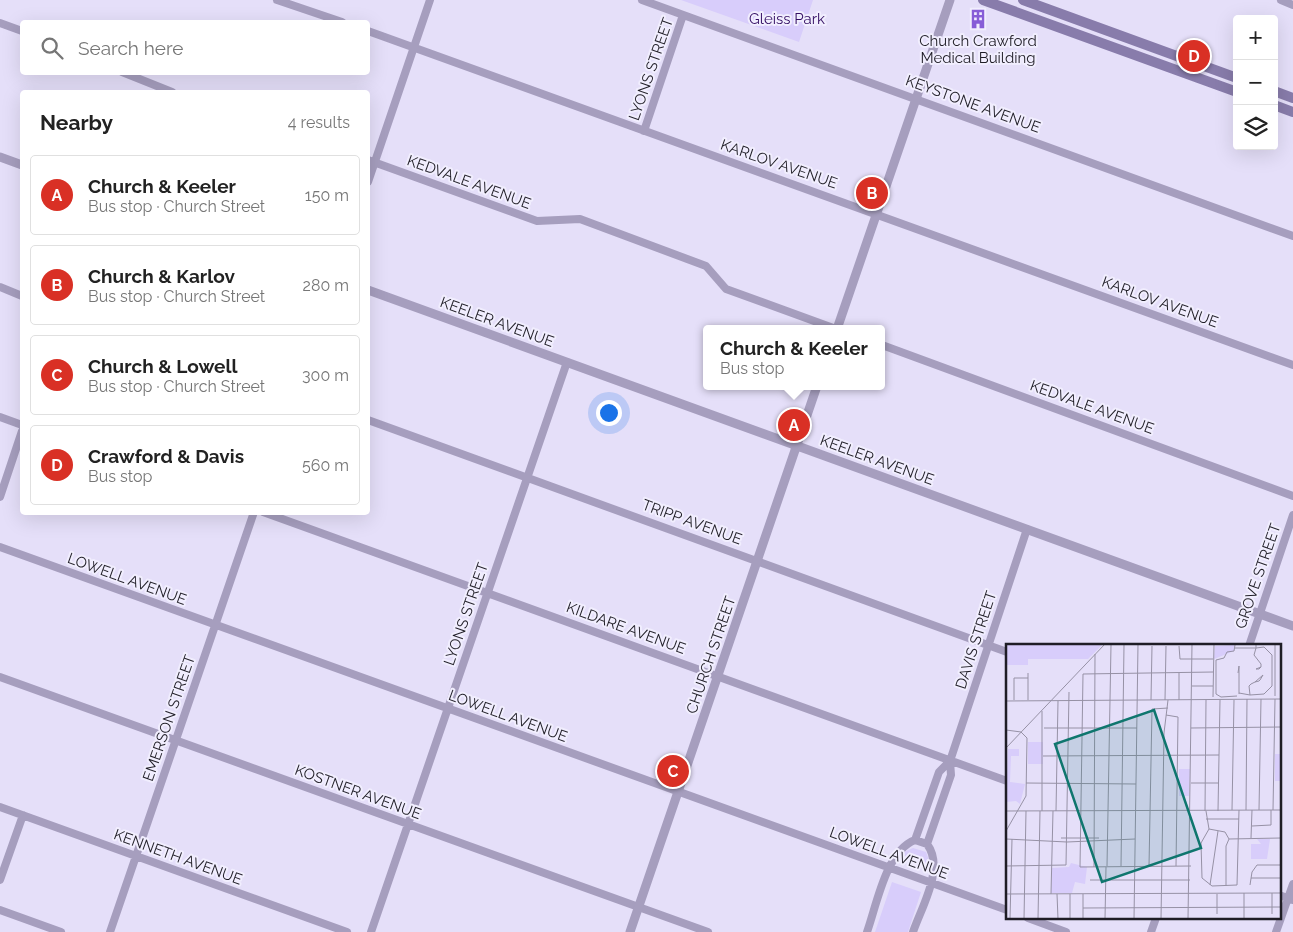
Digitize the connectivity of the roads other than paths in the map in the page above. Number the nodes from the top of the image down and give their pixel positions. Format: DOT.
graph roads {
  1 [pos="277,0"];
  2 [pos="430,0"];
  3 [pos="642,0"];
  4 [pos="950,0"];
  5 [pos="983,0"];
  6 [pos="1023,0"];
  7 [pos="1281,0"];
  8 [pos="1293,5"];
  9 [pos="684,15"];
  10 [pos="336,20"];
  11 [pos="0,23"];
  12 [pos="20,30"];
  13 [pos="370,32"];
  14 [pos="413,47"];
  15 [pos="1190,60"];
  16 [pos="1185,73"];
  17 [pos="130,75"];
  18 [pos="1233,76"];
  19 [pos="167,90"];
  20 [pos="1233,91"];
  21 [pos="1278,92"];
  22 [pos="916,98"];
  23 [pos="1293,98"];
  24 [pos="1278,106"];
  25 [pos="1293,112"];
  26 [pos="644,131"];
  27 [pos="0,157"];
  28 [pos="371,162"];
  29 [pos="20,165"];
  30 [pos="876,214"];
  31 [pos="1293,236"];
  32 [pos="0,288"];
  33 [pos="370,291"];
  34 [pos="20,295"];
  35 [pos="826,325"];
  36 [pos="838,325"];
  37 [pos="885,346"];
  38 [pos="567,362"];
  39 [pos="1293,365"];
  40 [pos="816,390"];
  41 [pos="0,417"];
  42 [pos="370,421"];
  43 [pos="20,424"];
  44 [pos="20,437"];
  45 [pos="797,445"];
  46 [pos="527,478"];
  47 [pos="1293,496"];
  48 [pos="0,497"];
  49 [pos="253,515"];
  50 [pos="271,515"];
  51 [pos="1293,515"];
  52 [pos="1028,529"];
  53 [pos="0,548"];
  54 [pos="758,560"];
  55 [pos="488,593"];
  56 [pos="1260,614"];
  57 [pos="215,625"];
  58 [pos="1293,626"];
  59 [pos="1249,644"];
  60 [pos="989,645"];
  61 [pos="1006,652"];
  62 [pos="718,676"];
  63 [pos="0,677"];
  64 [pos="448,708"];
  65 [pos="175,740"];
  66 [pos="950,761"];
  67 [pos="1006,781"];
  68 [pos="678,792"];
  69 [pos="0,807"];
  70 [pos="23,815"];
  71 [pos="408,824"];
  72 [pos="915,840"];
  73 [pos="926,844"];
  74 [pos="136,856"];
  75 [pos="889,868"];
  76 [pos="0,880"];
  77 [pos="930,883"];
  78 [pos="1293,884"];
  79 [pos="1290,899"];
  80 [pos="638,907"];
  81 [pos="0,910"];
  82 [pos="1006,910"];
  83 [pos="1033,920"];
  84 [pos="1155,920"];
  85 [pos="61,932"];
  86 [pos="110,932"];
  87 [pos="347,932"];
  88 [pos="371,932"];
  89 [pos="630,932"];
  90 [pos="708,932"];
  91 [pos="867,932"];
  92 [pos="913,932"];
  93 [pos="1066,932"];
  94 [pos="1151,932"];
  95 [pos="1276,932"];
  1 -- 10 [label="street"];
  2 -- 14 [label="street"];
  3 -- 9 [label="street, KEYSTONE AVENUE"];
  4 -- 22 [label="street"];
  5 -- 16 [label="main road"];
  6 -- 15 [label="main road"];
  7 -- 8 [label="street"];
  9 -- 22 [label="street, KEYSTONE AVENUE"];
  9 -- 26 [label="street, LYONS STREET"];
  11 -- 12 [label="street"];
  13 -- 14 [label="street, KARLOV AVENUE"];
  14 -- 26 [label="street, KARLOV AVENUE"];
  14 -- 28 [label="street"];
  15 -- 16 [label="street"];
  15 -- 18 [label="main road"];
  16 -- 20 [label="main road"];
  17 -- 19 [label="street"];
  21 -- 23 [label="main road"];
  22 -- 30 [label="street"];
  22 -- 31 [label="street, KEYSTONE AVENUE"];
  24 -- 25 [label="main road"];
  26 -- 30 [label="street, KARLOV AVENUE"];
  27 -- 29 [label="street"];
  28 -- 35 [label="street, KEDVALE AVENUE"];
  30 -- 36 [label="street"];
  30 -- 39 [label="street, KARLOV AVENUE"];
  32 -- 34 [label="street"];
  33 -- 38 [label="street, KEELER AVENUE"];
  37 -- 47 [label="street, KEDVALE AVENUE"];
  38 -- 45 [label="street, KEELER AVENUE"];
  38 -- 46 [label="street, LYONS STREET"];
  40 -- 45 [label="street, CHURCH STREET"];
  41 -- 43 [label="street"];
  42 -- 46 [label="street, TRIPP AVENUE"];
  44 -- 48 [label="street"];
  45 -- 52 [label="street, KEELER AVENUE"];
  45 -- 54 [label="street, CHURCH STREET"];
  46 -- 54 [label="street, TRIPP AVENUE"];
  46 -- 55 [label="street, LYONS STREET"];
  49 -- 57 [label="street, EMERSON STREET"];
  50 -- 55 [label="street, KILDARE AVENUE"];
  51 -- 56 [label="street, GROVE STREET"];
  52 -- 56 [label="street, KEELER AVENUE"];
  52 -- 60 [label="street, DAVIS STREET"];
  53 -- 57 [label="street, LOWELL AVENUE"];
  54 -- 60 [label="street, TRIPP AVENUE"];
  54 -- 62 [label="street, CHURCH STREET"];
  55 -- 62 [label="street, KILDARE AVENUE"];
  55 -- 64 [label="street, LYONS STREET"];
  56 -- 58 [label="street, KEELER AVENUE"];
  56 -- 59 [label="street, GROVE STREET"];
  57 -- 64 [label="street, LOWELL AVENUE"];
  57 -- 65 [label="street, EMERSON STREET"];
  60 -- 61 [label="street, TRIPP AVENUE"];
  60 -- 66 [label="street, DAVIS STREET"];
  62 -- 66 [label="street, KILDARE AVENUE"];
  62 -- 68 [label="street, CHURCH STREET"];
  63 -- 65 [label="street, KOSTNER AVENUE"];
  64 -- 68 [label="street, LOWELL AVENUE"];
  64 -- 71 [label="street, LYONS STREET"];
  65 -- 71 [label="street, KOSTNER AVENUE"];
  65 -- 74 [label="street, EMERSON STREET"];
  66 -- 67 [label="street, KILDARE AVENUE"];
  66 -- 72 [label="street, DAVIS STREET"];
  66 -- 73 [label="street, DAVIS STREET"];
  68 -- 75 [label="street, LOWELL AVENUE"];
  68 -- 80 [label="street, CHURCH STREET"];
  69 -- 70 [label="street, KENNETH AVENUE"];
  70 -- 74 [label="street, KENNETH AVENUE"];
  70 -- 76 [label="street"];
  71 -- 80 [label="street, KOSTNER AVENUE"];
  71 -- 88 [label="street, LYONS STREET"];
  72 -- 73 [label="street"];
  72 -- 75 [label="street"];
  73 -- 77 [label="street"];
  74 -- 86 [label="street, EMERSON STREET"];
  74 -- 87 [label="street, KENNETH AVENUE"];
  75 -- 77 [label="street, LOWELL AVENUE"];
  75 -- 91 [label="street"];
  77 -- 82 [label="street, LOWELL AVENUE"];
  77 -- 92 [label="street"];
  78 -- 79 [label="street"];
  79 -- 95 [label="street"];
  80 -- 89 [label="street, CHURCH STREET"];
  80 -- 90 [label="street, KOSTNER AVENUE"];
  81 -- 85 [label="street"];
  83 -- 93 [label="street"];
  84 -- 94 [label="street"];
}
